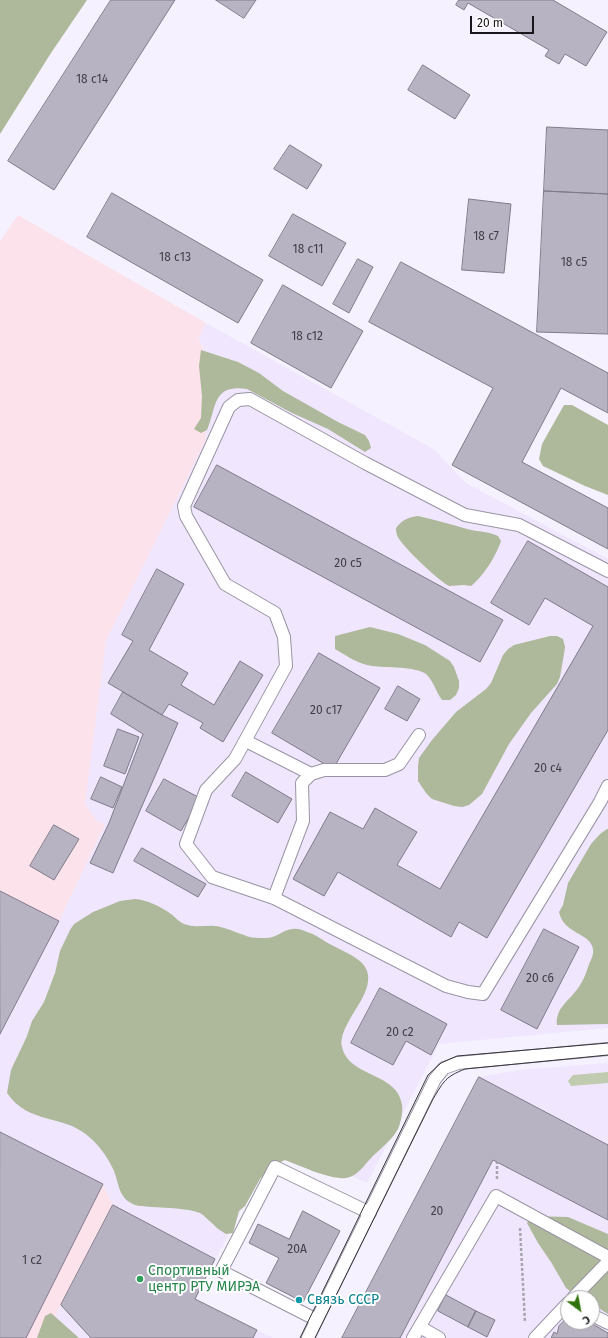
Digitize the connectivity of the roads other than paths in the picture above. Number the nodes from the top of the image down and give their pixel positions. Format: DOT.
graph roads {
  1 [pos="608,571"];
  2 [pos="419,735"];
  3 [pos="246,741"];
  4 [pos="311,774"];
  5 [pos="608,786"];
  6 [pos="604,805"];
  7 [pos="274,898"];
  8 [pos="608,1049"];
  9 [pos="370,1213"];
  10 [pos="608,1257"];
  11 [pos="608,1262"];
  12 [pos="581,1290"];
  13 [pos="560,1310"];
  14 [pos="317,1320"];
  15 [pos="420,1327"];
  16 [pos="530,1334"];
  17 [pos="308,1338"];
  18 [pos="413,1338"];
  19 [pos="439,1338"];
  1 -- 3 [label="lane"];
  2 -- 4 [label="lane"];
  3 -- 4 [label="lane"];
  3 -- 7 [label="lane"];
  4 -- 7 [label="lane"];
  5 -- 6 [label="lane"];
  6 -- 7 [label="lane"];
  8 -- 9 [label="lane"];
  9 -- 14 [label="lane"];
  9 -- 14 [label="lane"];
  10 -- 15 [label="lane"];
  11 -- 12 [label="lane"];
  13 -- 16 [label="lane"];
  14 -- 17 [label="lane"];
  15 -- 18 [label="lane"];
  15 -- 19 [label="lane"];
}
